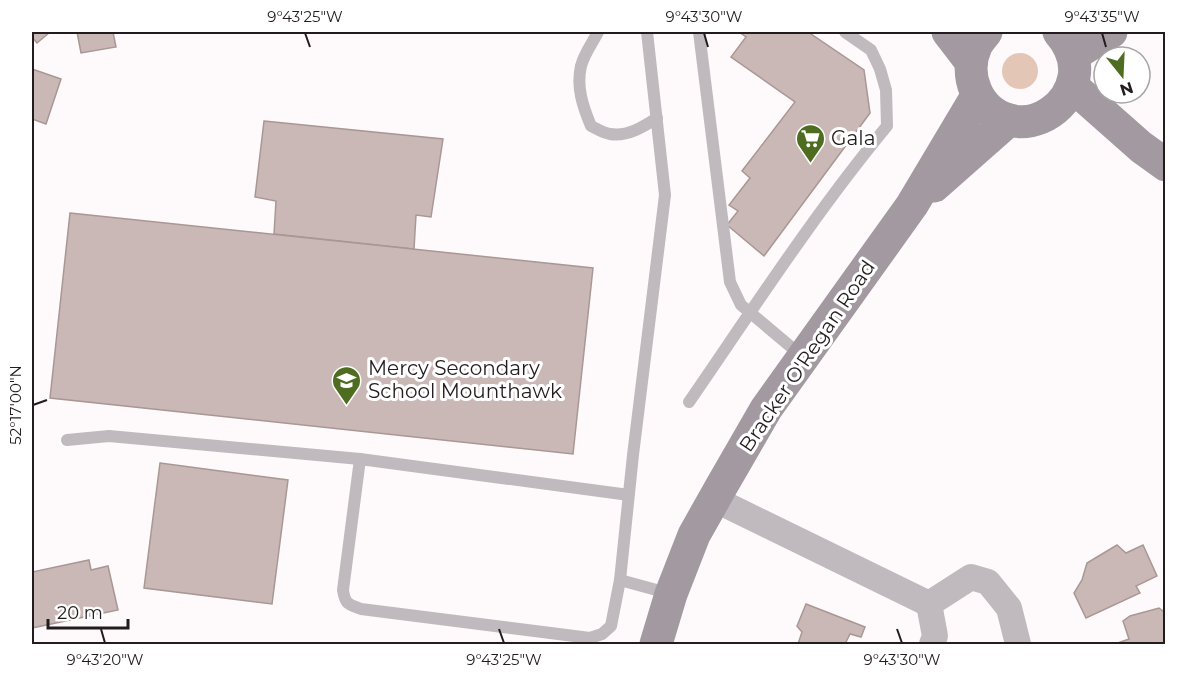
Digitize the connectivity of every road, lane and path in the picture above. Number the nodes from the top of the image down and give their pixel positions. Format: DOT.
graph roads {
  1 [pos="598,32"];
  2 [pos="647,32"];
  3 [pos="699,32"];
  4 [pos="845,32"];
  5 [pos="948,32"];
  6 [pos="986,32"];
  7 [pos="1111,32"];
  8 [pos="1068,58"];
  9 [pos="970,62"];
  10 [pos="977,96"];
  11 [pos="1050,113"];
  12 [pos="657,118"];
  13 [pos="1009,120"];
  14 [pos="1153,156"];
  15 [pos="912,205"];
  16 [pos="750,313"];
  17 [pos="804,357"];
  18 [pos="689,402"];
  19 [pos="67,440"];
  20 [pos="360,459"];
  21 [pos="628,495"];
  22 [pos="714,499"];
  23 [pos="620,580"];
  24 [pos="671,594"];
  25 [pos="929,604"];
  26 [pos="656,645"];
  27 [pos="932,645"];
  28 [pos="1018,645"];
  1 -- 12 [label="lane"];
  2 -- 12 [label="lane"];
  3 -- 16 [label="lane"];
  4 -- 16 [label="lane"];
  5 -- 9 [label="main road"];
  6 -- 9 [label="main road"];
  7 -- 8 [label="main road"];
  8 -- 11 [label="main road"];
  8 -- 14 [label="main road"];
  9 -- 10 [label="main road"];
  10 -- 13 [label="main road"];
  10 -- 15 [label="main road"];
  11 -- 13 [label="main road"];
  11 -- 14 [label="main road"];
  12 -- 21 [label="lane"];
  13 -- 15 [label="main road"];
  15 -- 17 [label="main road, Bracker O'Regan Road"];
  16 -- 17 [label="lane"];
  16 -- 18 [label="lane"];
  17 -- 22 [label="main road, Bracker O'Regan Road"];
  19 -- 20 [label="lane"];
  20 -- 21 [label="lane"];
  20 -- 23 [label="lane"];
  21 -- 23 [label="lane"];
  22 -- 24 [label="main road, Bracker O'Regan Road"];
  22 -- 25 [label="street"];
  23 -- 24 [label="lane"];
  24 -- 26 [label="main road, Bracker O'Regan Road"];
  25 -- 27 [label="street"];
  25 -- 28 [label="street"];
}
